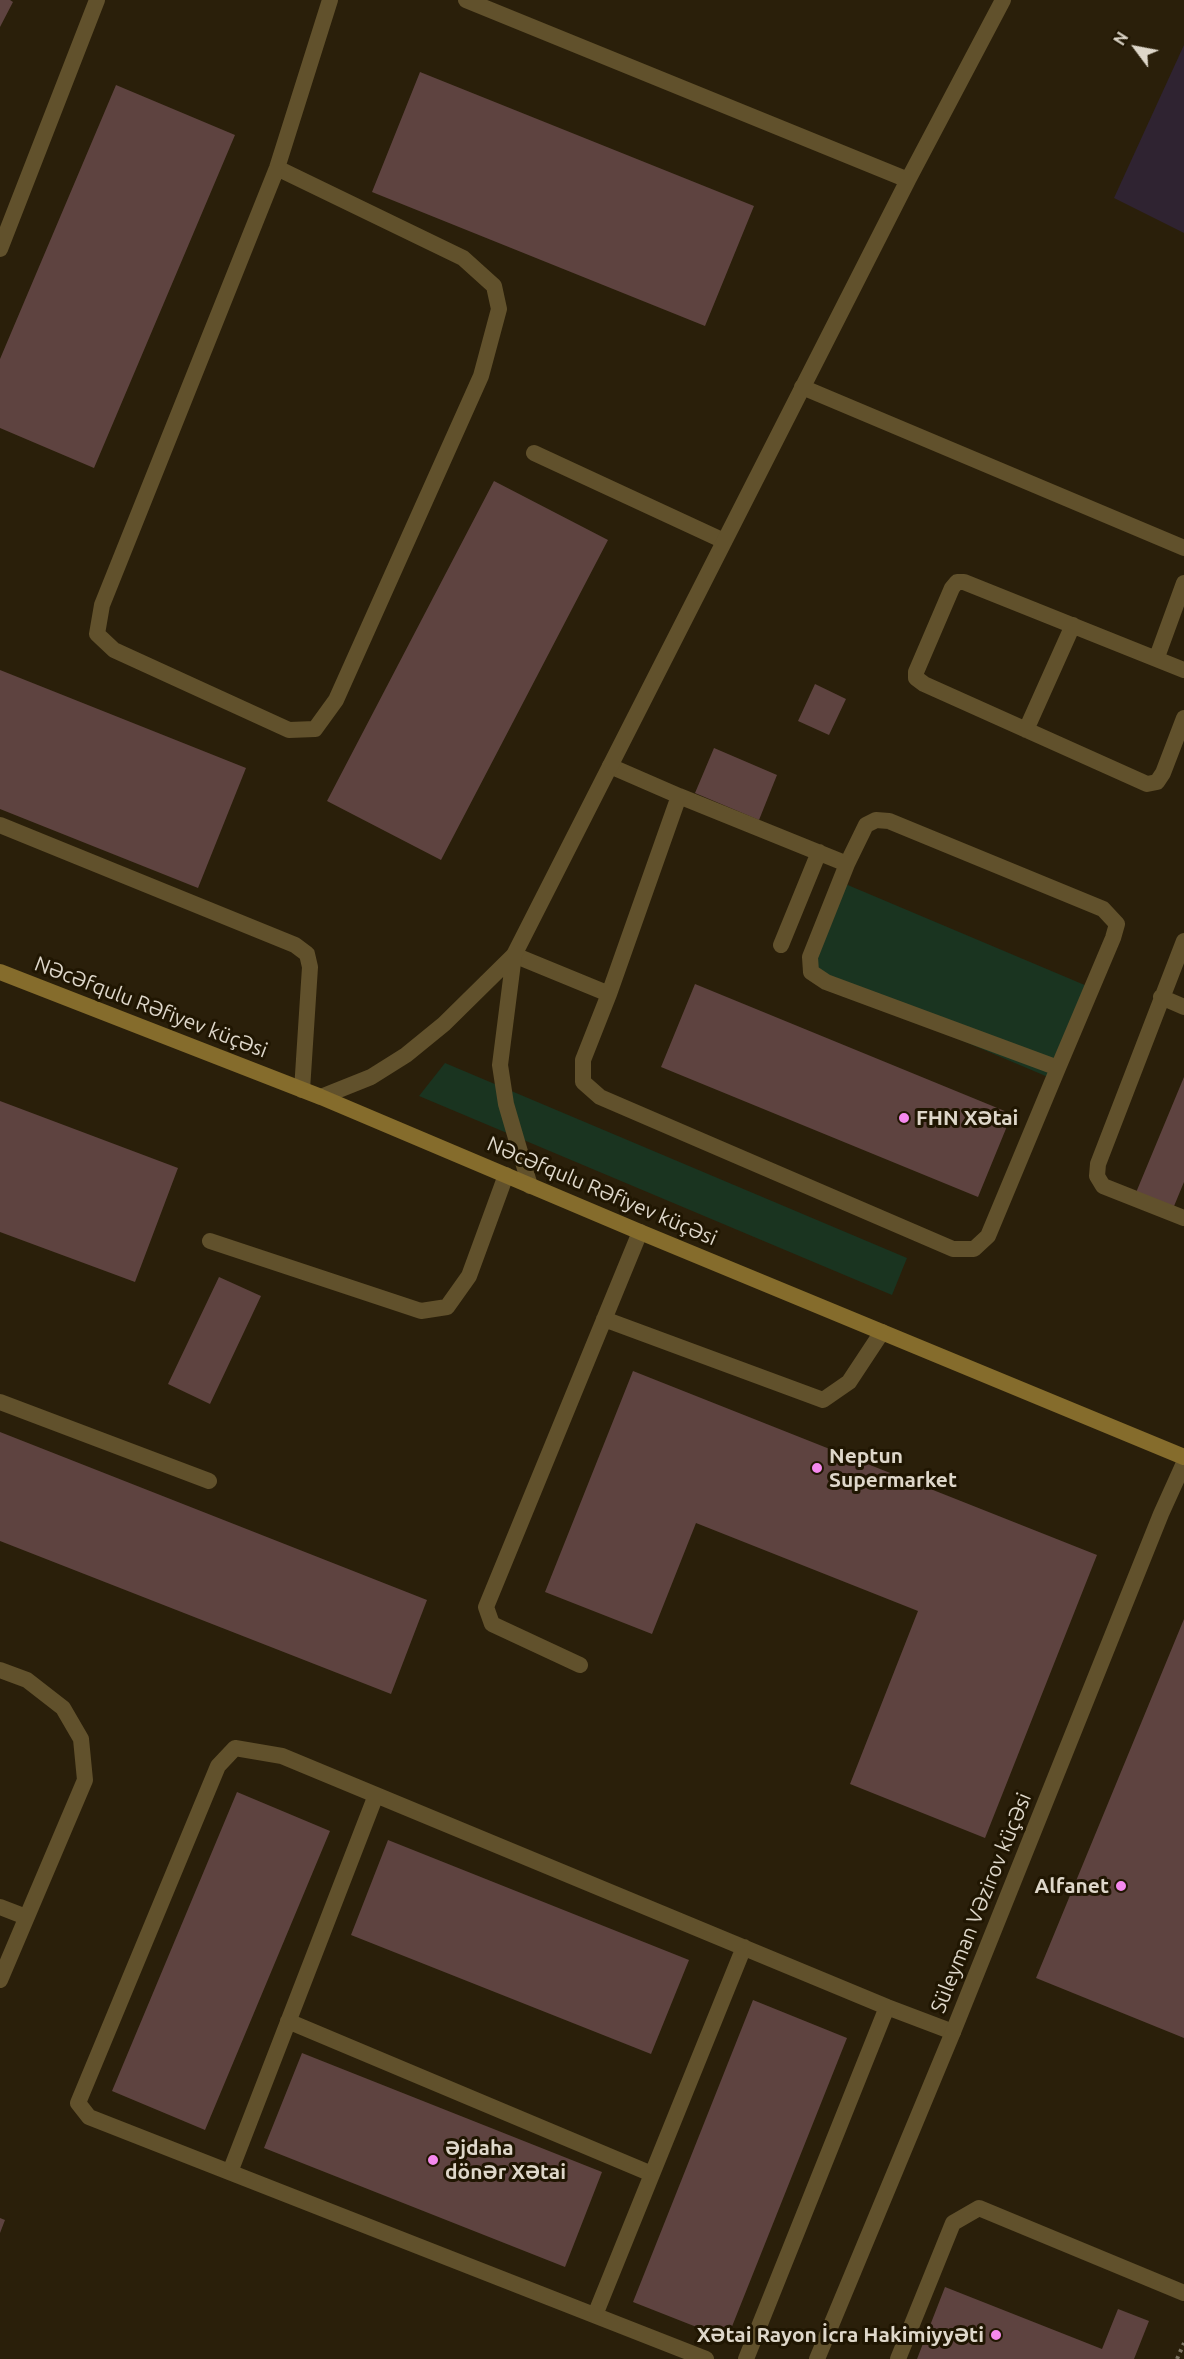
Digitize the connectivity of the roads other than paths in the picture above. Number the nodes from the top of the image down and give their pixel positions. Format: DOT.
graph roads {
  1 [pos="98,0"];
  2 [pos="330,0"];
  3 [pos="466,0"];
  4 [pos="1003,0"];
  5 [pos="277,168"];
  6 [pos="908,180"];
  7 [pos="0,249"];
  8 [pos="802,387"];
  9 [pos="534,453"];
  10 [pos="724,541"];
  11 [pos="1184,548"];
  12 [pos="1184,584"];
  13 [pos="1073,625"];
  14 [pos="1156,657"];
  15 [pos="1184,670"];
  16 [pos="1184,718"];
  17 [pos="1026,730"];
  18 [pos="609,766"];
  19 [pos="679,796"];
  20 [pos="0,825"];
  21 [pos="819,852"];
  22 [pos="847,864"];
  23 [pos="1184,941"];
  24 [pos="781,945"];
  25 [pos="513,955"];
  26 [pos="0,972"];
  27 [pos="609,994"];
  28 [pos="1161,997"];
  29 [pos="1184,1007"];
  30 [pos="1058,1068"];
  31 [pos="302,1090"];
  32 [pos="321,1097"];
  33 [pos="506,1175"];
  34 [pos="530,1186"];
  35 [pos="1184,1218"];
  36 [pos="640,1232"];
  37 [pos="210,1241"];
  38 [pos="604,1319"];
  39 [pos="882,1332"];
  40 [pos="0,1402"];
  41 [pos="1184,1457"];
  42 [pos="1184,1463"];
  43 [pos="209,1481"];
  44 [pos="580,1665"];
  45 [pos="0,1670"];
  46 [pos="376,1795"];
  47 [pos="0,1907"];
  48 [pos="27,1917"];
  49 [pos="744,1947"];
  50 [pos="0,1980"];
  51 [pos="887,2007"];
  52 [pos="288,2022"];
  53 [pos="953,2032"];
  54 [pos="230,2172"];
  55 [pos="652,2174"];
  56 [pos="1184,2293"];
  57 [pos="595,2315"];
  58 [pos="706,2359"];
  59 [pos="746,2359"];
  60 [pos="817,2359"];
  61 [pos="898,2359"];
  1 -- 7 [label="street"];
  2 -- 5 [label="street"];
  3 -- 6 [label="street"];
  4 -- 6 [label="street"];
  5 -- 5 [label="street"];
  6 -- 8 [label="street"];
  8 -- 10 [label="street"];
  8 -- 11 [label="street"];
  9 -- 10 [label="street"];
  10 -- 18 [label="street"];
  12 -- 14 [label="street"];
  13 -- 14 [label="street"];
  13 -- 17 [label="street"];
  13 -- 17 [label="street"];
  14 -- 15 [label="street"];
  16 -- 17 [label="street"];
  18 -- 19 [label="street"];
  18 -- 25 [label="street"];
  19 -- 21 [label="street"];
  19 -- 27 [label="street"];
  20 -- 31 [label="street"];
  21 -- 22 [label="street"];
  21 -- 24 [label="street"];
  22 -- 30 [label="street"];
  22 -- 30 [label="street"];
  23 -- 28 [label="street"];
  25 -- 27 [label="street"];
  25 -- 32 [label="street"];
  25 -- 34 [label="street"];
  26 -- 31 [label="main road, Nəcəfqulu Rəfiyev küçəsi"];
  27 -- 30 [label="street"];
  28 -- 29 [label="street"];
  28 -- 35 [label="street"];
  31 -- 32 [label="main road, Nəcəfqulu Rəfiyev küçəsi"];
  32 -- 33 [label="main road, Nəcəfqulu Rəfiyev küçəsi"];
  33 -- 34 [label="main road, Nəcəfqulu Rəfiyev küçəsi"];
  33 -- 37 [label="street"];
  34 -- 36 [label="main road, Nəcəfqulu Rəfiyev küçəsi"];
  36 -- 38 [label="street"];
  36 -- 39 [label="main road, Nəcəfqulu Rəfiyev küçəsi"];
  38 -- 39 [label="street"];
  38 -- 44 [label="street"];
  39 -- 41 [label="main road, Nəcəfqulu Rəfiyev küçəsi"];
  40 -- 43 [label="street"];
  42 -- 53 [label="street, Süleyman Vəzirov küçəsi"];
  45 -- 48 [label="street"];
  46 -- 49 [label="street"];
  46 -- 52 [label="street"];
  46 -- 54 [label="street"];
  47 -- 48 [label="street"];
  48 -- 50 [label="street"];
  49 -- 51 [label="street"];
  49 -- 55 [label="street"];
  51 -- 53 [label="street"];
  51 -- 59 [label="street"];
  52 -- 54 [label="street"];
  52 -- 55 [label="street"];
  53 -- 60 [label="street, Süleyman Vəzirov küçəsi"];
  54 -- 57 [label="street"];
  55 -- 57 [label="street"];
  56 -- 61 [label="street"];
  57 -- 58 [label="street"];
}
